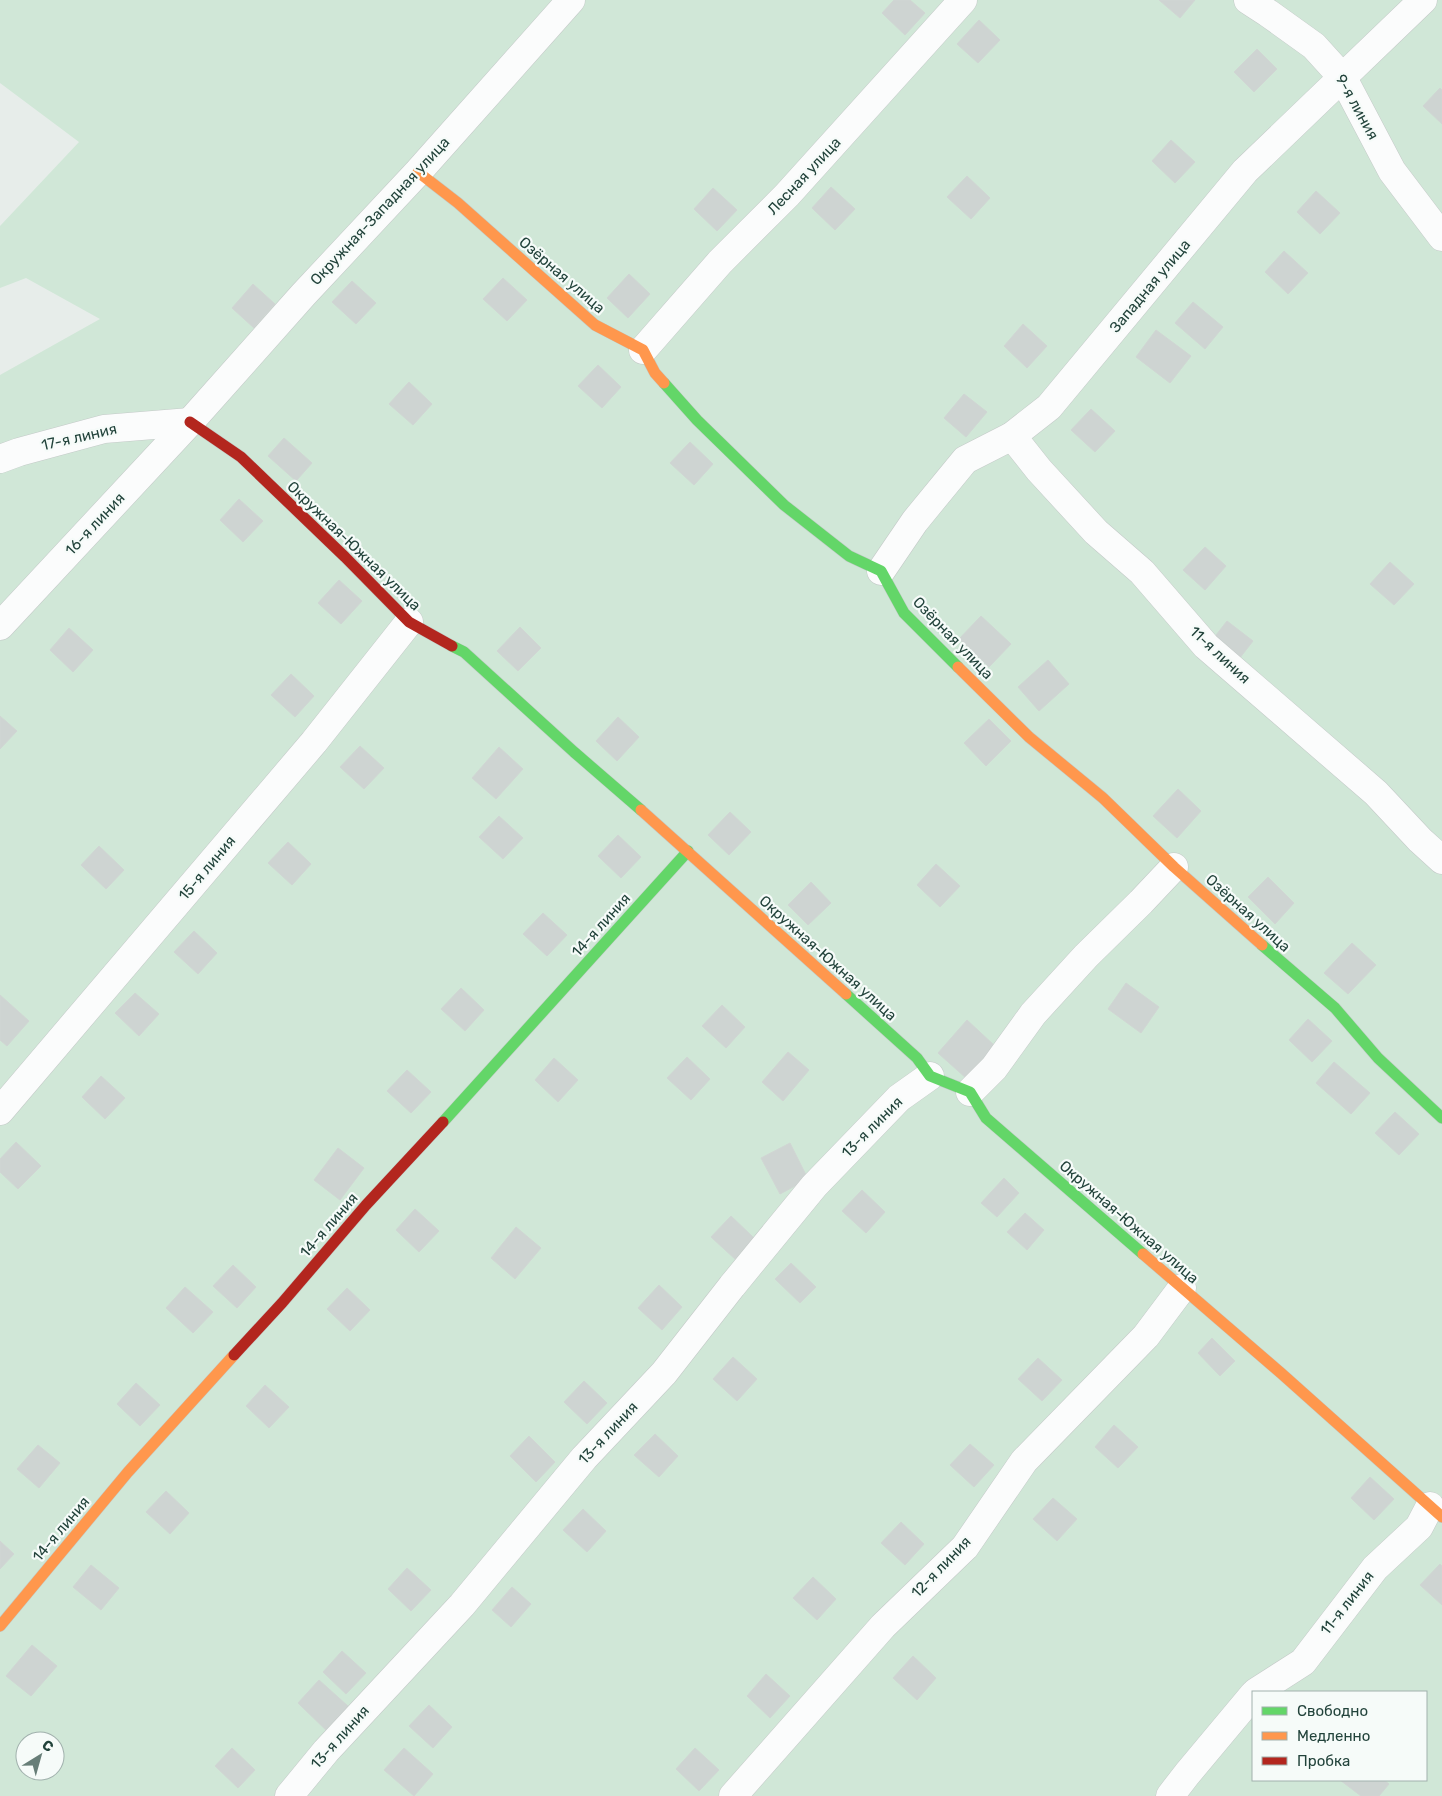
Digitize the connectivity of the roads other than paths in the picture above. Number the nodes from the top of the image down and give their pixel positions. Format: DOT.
graph roads {
  1 [pos="571,0"];
  2 [pos="963,0"];
  3 [pos="1248,0"];
  4 [pos="1423,0"];
  5 [pos="1343,78"];
  6 [pos="418,172"];
  7 [pos="1442,237"];
  8 [pos="643,350"];
  9 [pos="190,422"];
  10 [pos="1012,436"];
  11 [pos="0,459"];
  12 [pos="881,570"];
  13 [pos="409,622"];
  14 [pos="0,626"];
  15 [pos="688,851"];
  16 [pos="1442,860"];
  17 [pos="1174,867"];
  18 [pos="930,1076"];
  19 [pos="970,1092"];
  20 [pos="0,1111"];
  21 [pos="1442,1118"];
  22 [pos="1182,1288"];
  23 [pos="1436,1511"];
  24 [pos="0,1626"];
  25 [pos="1258,1691"];
  26 [pos="1252,1696"];
  27 [pos="290,1796"];
  28 [pos="734,1796"];
  29 [pos="1170,1796"];
  1 -- 6 [label="street, Окружная-Западная улица"];
  2 -- 8 [label="street, Лесная улица"];
  3 -- 5 [label="street, 9-я линия"];
  4 -- 5 [label="street, Западная улица"];
  5 -- 7 [label="street, 9-я линия"];
  5 -- 10 [label="street, Западная улица"];
  6 -- 8 [label="street, Озёрная улица"];
  6 -- 9 [label="street, Окружная-Западная улица"];
  8 -- 12 [label="street"];
  9 -- 11 [label="street, 17-я линия"];
  9 -- 13 [label="street, Окружная-Южная улица"];
  9 -- 14 [label="street, 16-я линия"];
  10 -- 12 [label="street, Западная улица"];
  10 -- 16 [label="street, 11-я линия"];
  12 -- 17 [label="street, Озёрная улица"];
  13 -- 15 [label="street, Окружная-Южная улица"];
  13 -- 20 [label="street, 15-я линия"];
  15 -- 18 [label="street, Окружная-Южная улица"];
  15 -- 24 [label="street, 14-я линия"];
  17 -- 19 [label="street"];
  17 -- 21 [label="street, Озёрная улица"];
  18 -- 19 [label="street"];
  18 -- 27 [label="street, 13-я линия"];
  19 -- 22 [label="street, Окружная-Южная улица"];
  22 -- 23 [label="street, Окружная-Южная улица"];
  22 -- 28 [label="street, 12-я линия"];
  23 -- 25 [label="street, 11-я линия"];
  26 -- 29 [label="street"];
}
